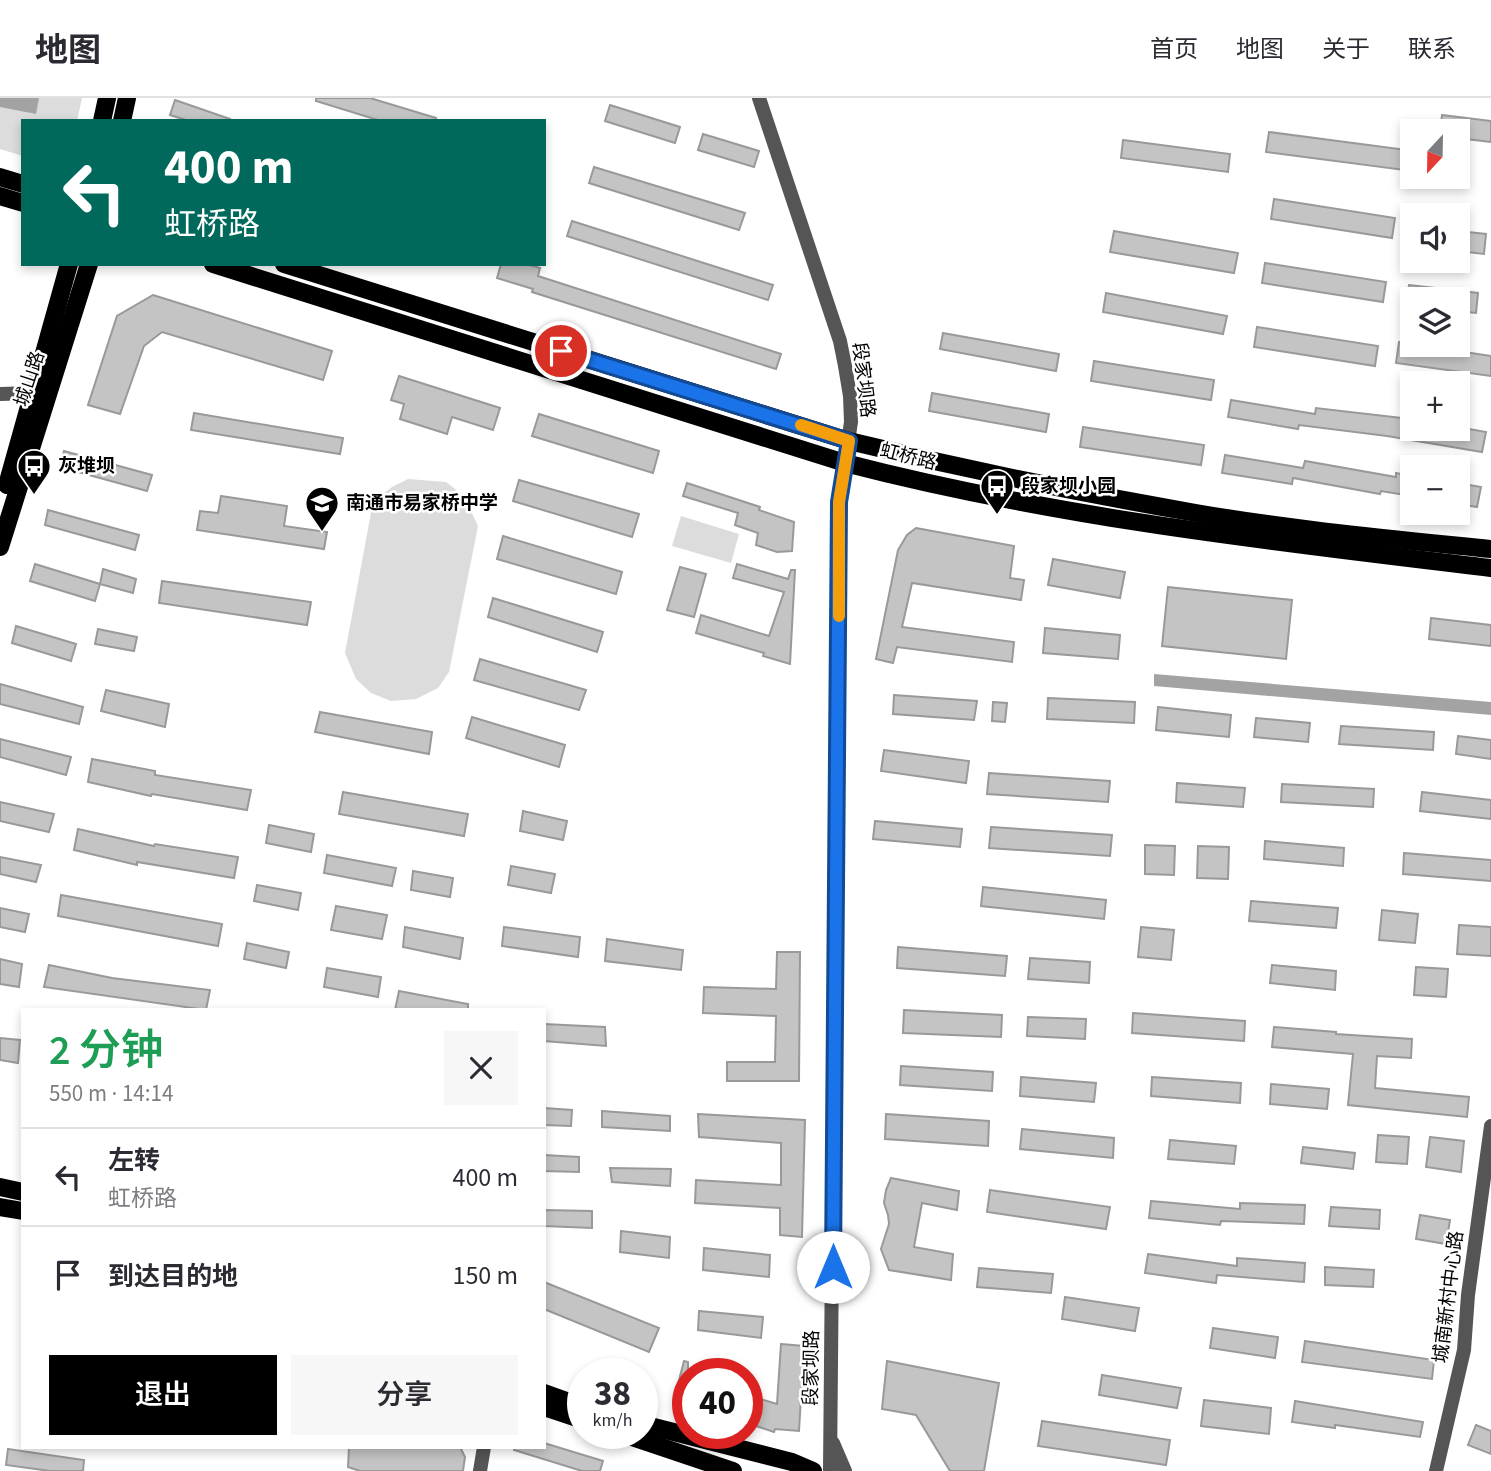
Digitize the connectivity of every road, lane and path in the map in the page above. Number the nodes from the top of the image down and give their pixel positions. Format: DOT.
graph roads {
  1 [pos="107,98"];
  2 [pos="127,98"];
  3 [pos="759,98"];
  4 [pos="102,119"];
  5 [pos="122,119"];
  6 [pos="0,177"];
  7 [pos="21,183"];
  8 [pos="0,196"];
  9 [pos="21,203"];
  10 [pos="69,266"];
  11 [pos="88,266"];
  12 [pos="219,266"];
  13 [pos="290,266"];
  14 [pos="0,394"];
  15 [pos="40,395"];
  16 [pos="849,441"];
  17 [pos="845,463"];
  18 [pos="11,467"];
  19 [pos="0,512"];
  20 [pos="0,547"];
  21 [pos="1491,549"];
  22 [pos="1491,568"];
  23 [pos="1491,1126"];
  24 [pos="0,1187"];
  25 [pos="21,1192"];
  26 [pos="0,1207"];
  27 [pos="21,1211"];
  28 [pos="546,1394"];
  29 [pos="567,1401"];
  30 [pos="546,1408"];
  31 [pos="567,1415"];
  32 [pos="658,1428"];
  33 [pos="830,1435"];
  34 [pos="658,1446"];
  35 [pos="484,1449"];
  36 [pos="480,1471"];
  37 [pos="733,1471"];
  38 [pos="813,1471"];
  39 [pos="830,1471"];
  40 [pos="842,1471"];
  41 [pos="1436,1471"];
  1 -- 4 [label="main road"];
  2 -- 5 [label="main road"];
  3 -- 16 [label="street, 段家坝路"];
  6 -- 7 [label="main road"];
  8 -- 9 [label="main road"];
  10 -- 15 [label="main road, 城山路"];
  11 -- 15 [label="main road, 城山路"];
  12 -- 17 [label="main road, 虹桥路"];
  13 -- 16 [label="main road, 虹桥路"];
  14 -- 15 [label="street"];
  15 -- 18 [label="main road, 城山路"];
  16 -- 17 [label="street, 段家坝路"];
  16 -- 21 [label="main road, 虹桥路"];
  17 -- 22 [label="main road, 虹桥路"];
  17 -- 33 [label="street, 段家坝路"];
  18 -- 19 [label="main road, 城山路"];
  18 -- 20 [label="main road, 城山路"];
  23 -- 41 [label="street, 城南新村中心路"];
  24 -- 25 [label="main road"];
  26 -- 27 [label="main road"];
  28 -- 29 [label="main road"];
  30 -- 31 [label="main road"];
  32 -- 38 [label="main road"];
  33 -- 39 [label="street, 段家坝路"];
  33 -- 40 [label="street, 段家坝路"];
  34 -- 37 [label="main road"];
  35 -- 36 [label="street"];
}
